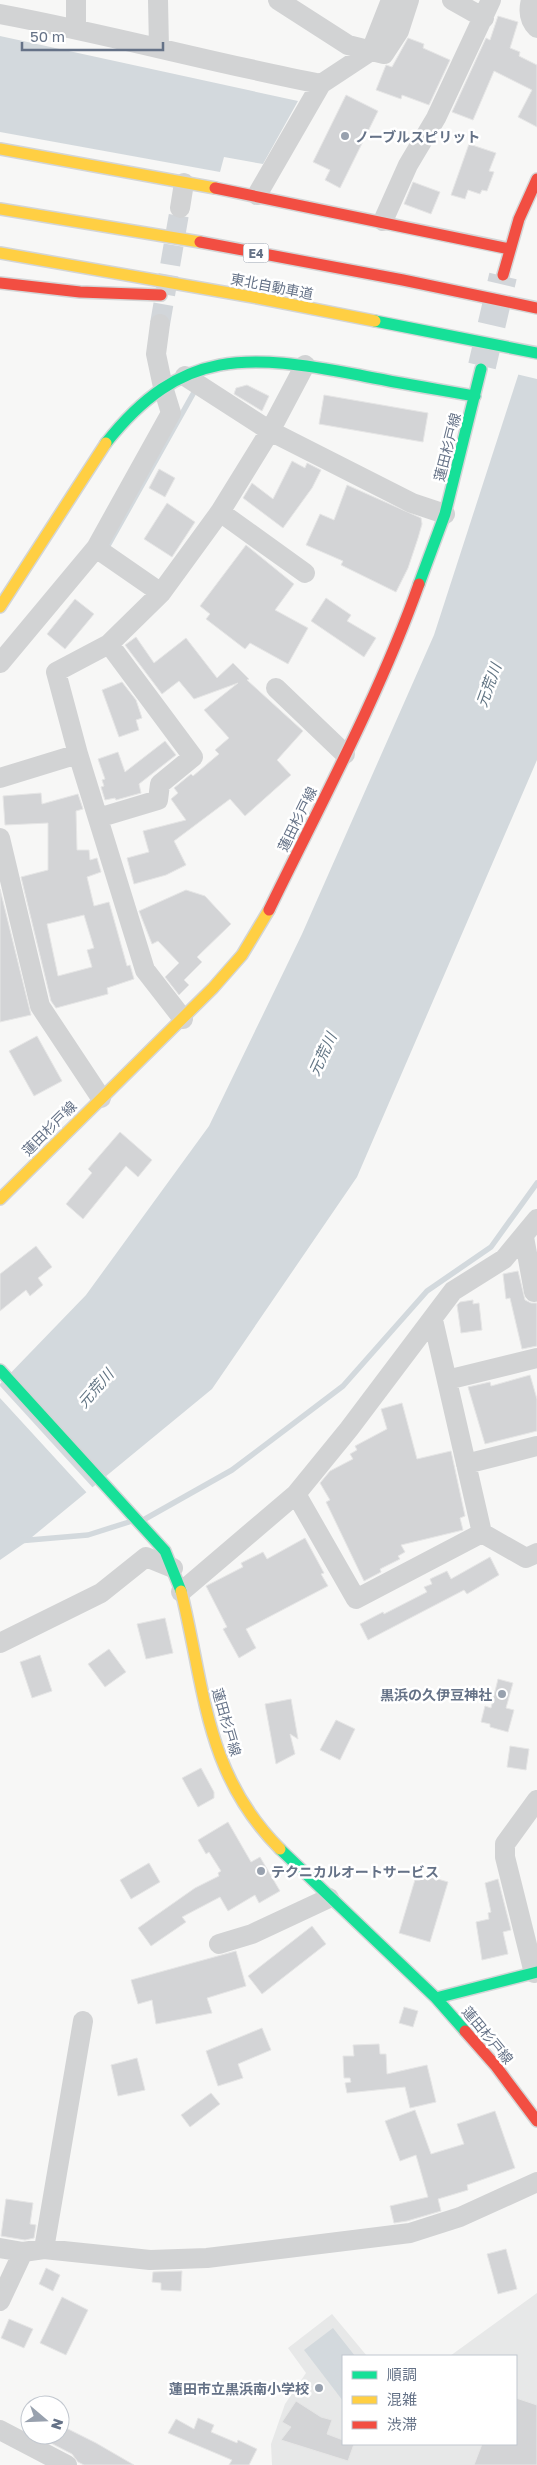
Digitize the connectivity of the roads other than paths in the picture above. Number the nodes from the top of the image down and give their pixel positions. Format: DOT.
graph roads {
  1 [pos="76,0"];
  2 [pos="158,0"];
  3 [pos="278,0"];
  4 [pos="391,0"];
  5 [pos="410,0"];
  6 [pos="452,0"];
  7 [pos="531,0"];
  8 [pos="488,9"];
  9 [pos="0,14"];
  10 [pos="76,28"];
  11 [pos="537,28"];
  12 [pos="159,48"];
  13 [pos="371,51"];
  14 [pos="321,84"];
  15 [pos="0,149"];
  16 [pos="537,179"];
  17 [pos="184,183"];
  18 [pos="257,196"];
  19 [pos="180,208"];
  20 [pos="0,209"];
  21 [pos="383,221"];
  22 [pos="510,249"];
  23 [pos="0,253"];
  24 [pos="503,275"];
  25 [pos="0,283"];
  26 [pos="258,298"];
  27 [pos="537,308"];
  28 [pos="160,324"];
  29 [pos="537,353"];
  30 [pos="305,365"];
  31 [pos="482,369"];
  32 [pos="185,376"];
  33 [pos="163,387"];
  34 [pos="475,396"];
  35 [pos="270,431"];
  36 [pos="220,512"];
  37 [pos="445,514"];
  38 [pos="96,548"];
  39 [pos="305,573"];
  40 [pos="161,592"];
  41 [pos="0,607"];
  42 [pos="109,644"];
  43 [pos="0,663"];
  44 [pos="276,688"];
  45 [pos="78,754"];
  46 [pos="345,754"];
  47 [pos="0,778"];
  48 [pos="98,818"];
  49 [pos="0,838"];
  50 [pos="183,1019"];
  51 [pos="101,1098"];
  52 [pos="0,1199"];
  53 [pos="533,1226"];
  54 [pos="537,1291"];
  55 [pos="433,1320"];
  56 [pos="537,1358"];
  57 [pos="0,1370"];
  58 [pos="447,1380"];
  59 [pos="537,1446"];
  60 [pos="466,1464"];
  61 [pos="296,1494"];
  62 [pos="482,1532"];
  63 [pos="537,1553"];
  64 [pos="173,1568"];
  65 [pos="181,1592"];
  66 [pos="0,1643"];
  67 [pos="537,1800"];
  68 [pos="329,1898"];
  69 [pos="219,1944"];
  70 [pos="536,1972"];
  71 [pos="436,1998"];
  72 [pos="83,2021"];
  73 [pos="537,2122"];
  74 [pos="537,2182"];
  75 [pos="0,2248"];
  76 [pos="44,2249"];
  77 [pos="23,2252"];
  78 [pos="0,2301"];
  79 [pos="0,2430"];
  80 [pos="67,2465"];
  1 -- 10 [label="street"];
  2 -- 12 [label="street"];
  3 -- 13 [label="street"];
  4 -- 13 [label="street"];
  5 -- 13 [label="street"];
  6 -- 8 [label="street"];
  7 -- 11 [label="street"];
  8 -- 21 [label="street"];
  9 -- 10 [label="street"];
  10 -- 12 [label="street"];
  12 -- 14 [label="street"];
  13 -- 14 [label="street"];
  14 -- 18 [label="street"];
  15 -- 17 [label="main road"];
  16 -- 22 [label="main road"];
  17 -- 18 [label="main road"];
  17 -- 19 [label="street"];
  18 -- 21 [label="main road"];
  20 -- 27 [label="main road, 東北自動車道 / E4"];
  21 -- 22 [label="main road"];
  22 -- 24 [label="main road"];
  23 -- 26 [label="main road, 東北自動車道"];
  25 -- 26 [label="main road"];
  26 -- 29 [label="main road, 東北自動車道"];
  28 -- 33 [label="street"];
  30 -- 32 [label="main road"];
  30 -- 34 [label="main road"];
  30 -- 35 [label="street"];
  31 -- 34 [label="main road, 蓮田杉戸線"];
  32 -- 33 [label="main road"];
  32 -- 35 [label="street"];
  33 -- 38 [label="street"];
  33 -- 41 [label="main road"];
  34 -- 37 [label="main road, 蓮田杉戸線"];
  35 -- 36 [label="street"];
  35 -- 37 [label="street"];
  36 -- 39 [label="street"];
  36 -- 40 [label="street"];
  37 -- 46 [label="main road, 蓮田杉戸線"];
  38 -- 40 [label="street"];
  38 -- 43 [label="street"];
  40 -- 42 [label="street"];
  42 -- 45 [label="street"];
  42 -- 48 [label="street"];
  44 -- 46 [label="street"];
  45 -- 47 [label="street"];
  45 -- 48 [label="street"];
  46 -- 50 [label="main road, 蓮田杉戸線"];
  48 -- 50 [label="street"];
  49 -- 51 [label="street"];
  50 -- 51 [label="main road, 蓮田杉戸線"];
  51 -- 52 [label="main road, 蓮田杉戸線"];
  53 -- 54 [label="street"];
  53 -- 55 [label="street"];
  55 -- 58 [label="street"];
  55 -- 61 [label="street"];
  56 -- 58 [label="street"];
  57 -- 64 [label="main road, 蓮田杉戸線"];
  58 -- 60 [label="street"];
  59 -- 60 [label="street"];
  60 -- 62 [label="street"];
  61 -- 62 [label="street"];
  61 -- 65 [label="street"];
  62 -- 63 [label="street"];
  64 -- 65 [label="main road, 蓮田杉戸線"];
  64 -- 66 [label="street"];
  65 -- 68 [label="main road, 蓮田杉戸線"];
  67 -- 70 [label="street"];
  68 -- 69 [label="street"];
  68 -- 71 [label="main road, 蓮田杉戸線"];
  70 -- 71 [label="main road"];
  71 -- 73 [label="main road, 蓮田杉戸線"];
  72 -- 76 [label="street"];
  74 -- 76 [label="street"];
  75 -- 77 [label="street"];
  76 -- 77 [label="street"];
  77 -- 78 [label="street"];
  79 -- 80 [label="street"];
}
